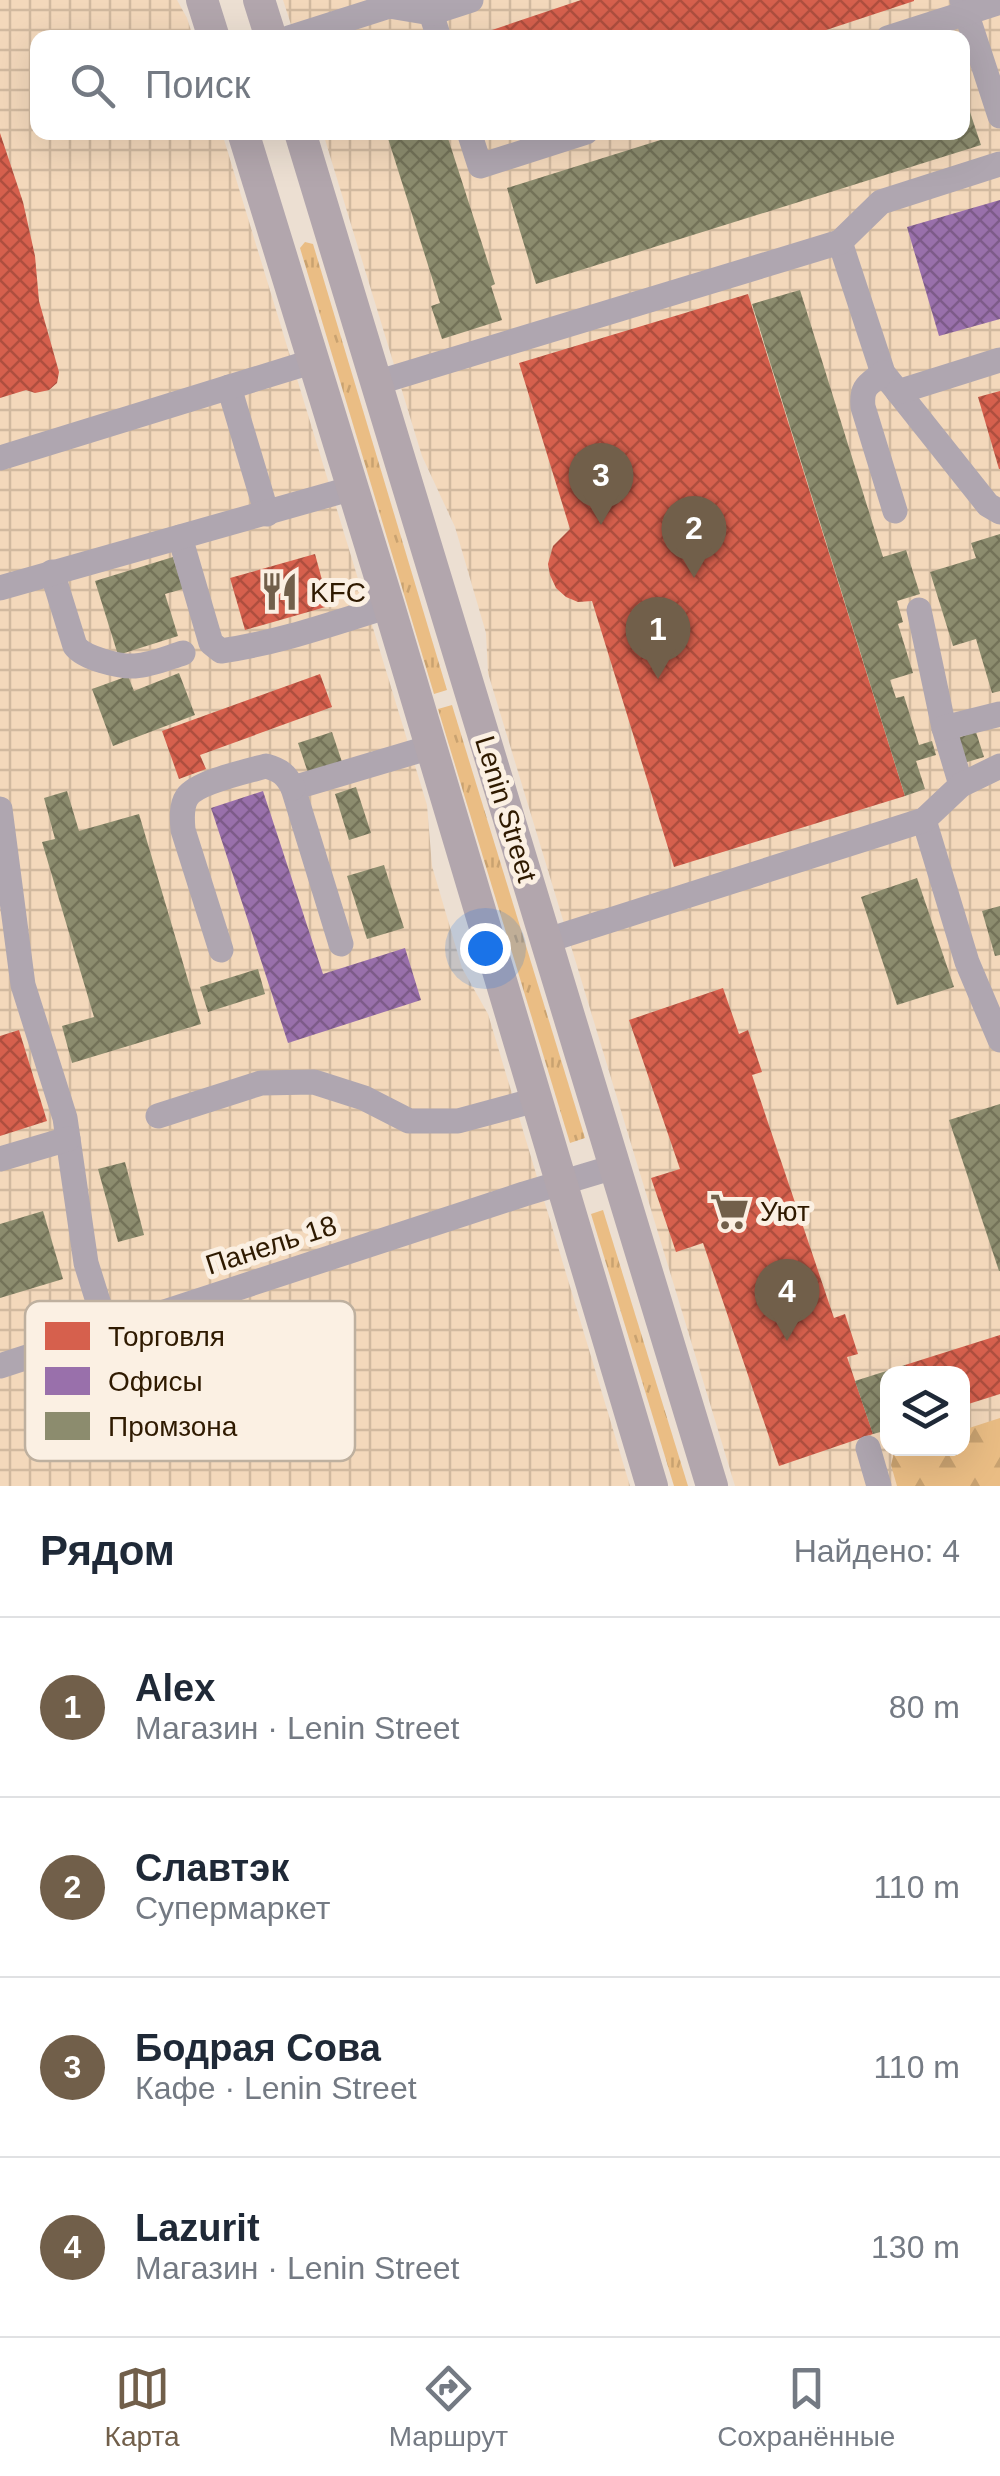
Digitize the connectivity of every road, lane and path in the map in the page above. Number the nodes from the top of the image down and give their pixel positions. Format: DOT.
graph roads {
  1 [pos="202,0"];
  2 [pos="259,0"];
  3 [pos="470,0"];
  4 [pos="1000,2"];
  5 [pos="389,3"];
  6 [pos="964,6"];
  7 [pos="435,25"];
  8 [pos="211,30"];
  9 [pos="268,30"];
  10 [pos="312,30"];
  11 [pos="907,30"];
  12 [pos="1000,116"];
  13 [pos="245,140"];
  14 [pos="302,140"];
  15 [pos="472,140"];
  16 [pos="561,140"];
  17 [pos="1000,164"];
  18 [pos="324,211"];
  19 [pos="272,226"];
  20 [pos="840,242"];
  21 [pos="1000,360"];
  22 [pos="314,361"];
  23 [pos="376,382"];
  24 [pos="890,382"];
  25 [pos="229,387"];
  26 [pos="0,458"];
  27 [pos="353,488"];
  28 [pos="895,512"];
  29 [pos="1000,512"];
  30 [pos="268,514"];
  31 [pos="180,537"];
  32 [pos="52,572"];
  33 [pos="0,588"];
  34 [pos="389,606"];
  35 [pos="919,610"];
  36 [pos="182,653"];
  37 [pos="1000,714"];
  38 [pos="944,728"];
  39 [pos="431,747"];
  40 [pos="1000,766"];
  41 [pos="961,785"];
  42 [pos="293,788"];
  43 [pos="0,808"];
  44 [pos="924,820"];
  45 [pos="545,942"];
  46 [pos="341,944"];
  47 [pos="221,950"];
  48 [pos="12,988"];
  49 [pos="1000,1040"];
  50 [pos="536,1100"];
  51 [pos="158,1116"];
  52 [pos="68,1139"];
  53 [pos="0,1160"];
  54 [pos="614,1168"];
  55 [pos="561,1183"];
  56 [pos="98,1301"];
  57 [pos="197,1301"];
  58 [pos="25,1358"];
  59 [pos="0,1366"];
  60 [pos="868,1448"];
  61 [pos="652,1486"];
  62 [pos="712,1486"];
  63 [pos="879,1486"];
  1 -- 8 [label="main road"];
  2 -- 9 [label="main road"];
  3 -- 7 [label="street"];
  4 -- 6 [label="street"];
  5 -- 7 [label="street"];
  5 -- 10 [label="street"];
  6 -- 11 [label="street"];
  6 -- 12 [label="street"];
  13 -- 19 [label="main road, Lenin Street"];
  14 -- 18 [label="main road, Lenin Street"];
  15 -- 16 [label="street"];
  17 -- 20 [label="street"];
  18 -- 19 [label="main road"];
  18 -- 23 [label="main road, Lenin Street"];
  19 -- 22 [label="main road, Lenin Street"];
  20 -- 23 [label="street"];
  20 -- 24 [label="street"];
  21 -- 24 [label="street"];
  22 -- 25 [label="street"];
  22 -- 27 [label="main road, Lenin Street"];
  23 -- 45 [label="main road, Lenin Street"];
  24 -- 28 [label="street"];
  24 -- 29 [label="street"];
  25 -- 26 [label="street"];
  25 -- 30 [label="street"];
  27 -- 30 [label="street"];
  27 -- 34 [label="main road, Lenin Street"];
  30 -- 31 [label="street"];
  31 -- 32 [label="street"];
  31 -- 34 [label="street"];
  32 -- 33 [label="street"];
  32 -- 36 [label="street"];
  34 -- 39 [label="main road, Lenin Street"];
  35 -- 38 [label="street"];
  37 -- 38 [label="street"];
  38 -- 41 [label="street"];
  39 -- 42 [label="street"];
  39 -- 50 [label="main road, Lenin Street"];
  40 -- 41 [label="street"];
  41 -- 44 [label="street"];
  42 -- 46 [label="street"];
  42 -- 47 [label="street"];
  43 -- 48 [label="street"];
  44 -- 45 [label="street"];
  44 -- 49 [label="street"];
  45 -- 54 [label="main road, Lenin Street"];
  48 -- 52 [label="street"];
  50 -- 51 [label="street"];
  50 -- 55 [label="main road, Lenin Street"];
  52 -- 53 [label="street"];
  52 -- 56 [label="street"];
  54 -- 55 [label="street, Панель 18"];
  54 -- 62 [label="main road, Lenin Street"];
  55 -- 57 [label="street, Панель 18"];
  55 -- 61 [label="main road, Lenin Street"];
  58 -- 59 [label="street, Панель 18"];
  60 -- 63 [label="street"];
}
